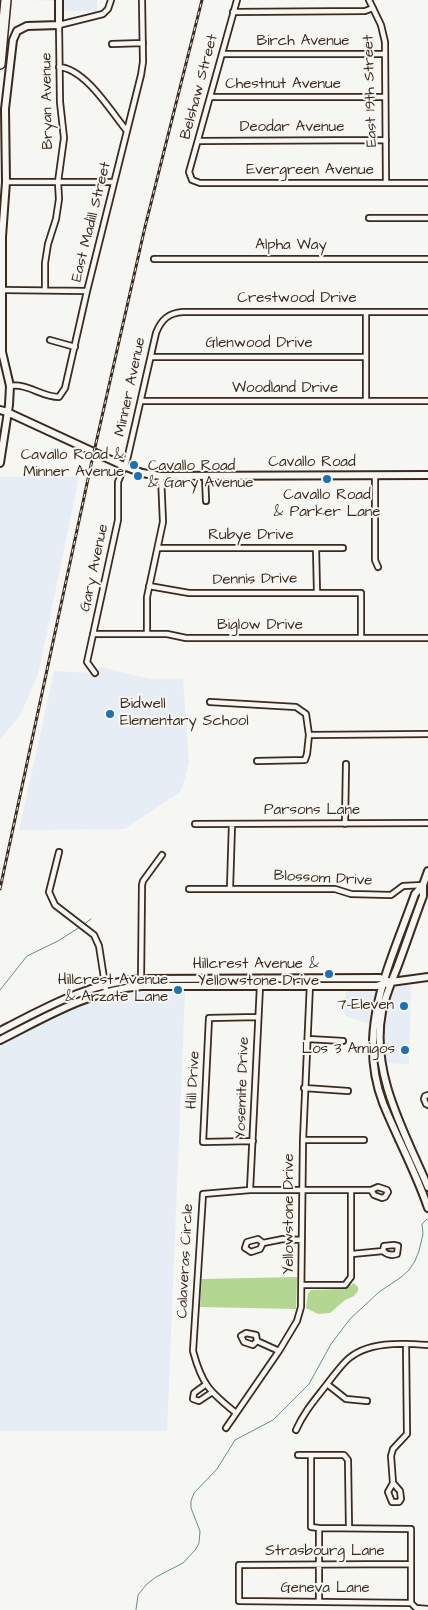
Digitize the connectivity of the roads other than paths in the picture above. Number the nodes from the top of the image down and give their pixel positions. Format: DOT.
graph roads {
  1 [pos="6,0"];
  2 [pos="59,0"];
  3 [pos="111,0"];
  4 [pos="142,0"];
  5 [pos="236,0"];
  6 [pos="370,0"];
  7 [pos="373,8"];
  8 [pos="233,12"];
  9 [pos="59,25"];
  10 [pos="142,43"];
  11 [pos="112,44"];
  12 [pos="222,54"];
  13 [pos="385,54"];
  14 [pos="0,64"];
  15 [pos="60,67"];
  16 [pos="210,97"];
  17 [pos="385,97"];
  18 [pos="128,131"];
  19 [pos="386,140"];
  20 [pos="199,141"];
  21 [pos="192,180"];
  22 [pos="6,182"];
  23 [pos="58,182"];
  24 [pos="114,182"];
  25 [pos="386,183"];
  26 [pos="428,183"];
  27 [pos="369,218"];
  28 [pos="428,218"];
  29 [pos="154,259"];
  30 [pos="428,259"];
  31 [pos="3,290"];
  32 [pos="45,290"];
  33 [pos="87,291"];
  34 [pos="366,312"];
  35 [pos="428,312"];
  36 [pos="167,316"];
  37 [pos="50,340"];
  38 [pos="75,347"];
  39 [pos="151,357"];
  40 [pos="366,357"];
  41 [pos="10,386"];
  42 [pos="141,401"];
  43 [pos="366,401"];
  44 [pos="428,401"];
  45 [pos="4,411"];
  46 [pos="0,463"];
  47 [pos="124,466"];
  48 [pos="375,475"];
  49 [pos="161,476"];
  50 [pos="205,476"];
  51 [pos="428,476"];
  52 [pos="206,502"];
  53 [pos="158,548"];
  54 [pos="316,548"];
  55 [pos="344,548"];
  56 [pos="378,567"];
  57 [pos="149,586"];
  58 [pos="317,592"];
  59 [pos="93,634"];
  60 [pos="147,634"];
  61 [pos="361,638"];
  62 [pos="428,638"];
  63 [pos="95,673"];
  64 [pos="210,702"];
  65 [pos="309,734"];
  66 [pos="428,734"];
  67 [pos="257,761"];
  68 [pos="346,764"];
  69 [pos="195,824"];
  70 [pos="232,824"];
  71 [pos="345,824"];
  72 [pos="428,824"];
  73 [pos="60,852"];
  74 [pos="162,855"];
  75 [pos="428,871"];
  76 [pos="423,885"];
  77 [pos="230,888"];
  78 [pos="190,889"];
  79 [pos="428,977"];
  80 [pos="310,978"];
  81 [pos="142,979"];
  82 [pos="386,982"];
  83 [pos="142,986"];
  84 [pos="260,986"];
  85 [pos="310,986"];
  86 [pos="105,988"];
  87 [pos="258,1017"];
  88 [pos="0,1030"];
  89 [pos="308,1039"];
  90 [pos="0,1040"];
  91 [pos="343,1041"];
  92 [pos="304,1088"];
  93 [pos="348,1091"];
  94 [pos="428,1095"];
  95 [pos="428,1105"];
  96 [pos="303,1140"];
  97 [pos="364,1140"];
  98 [pos="253,1141"];
  99 [pos="428,1187"];
  100 [pos="250,1190"];
  101 [pos="351,1190"];
  102 [pos="371,1190"];
  103 [pos="303,1191"];
  104 [pos="428,1208"];
  105 [pos="302,1240"];
  106 [pos="262,1243"];
  107 [pos="383,1251"];
  108 [pos="352,1254"];
  109 [pos="302,1285"];
  110 [pos="257,1341"];
  111 [pos="406,1344"];
  112 [pos="428,1344"];
  113 [pos="279,1351"];
  114 [pos="327,1384"];
  115 [pos="206,1385"];
  116 [pos="211,1393"];
  117 [pos="367,1401"];
  118 [pos="236,1414"];
  119 [pos="226,1428"];
  120 [pos="296,1430"];
  121 [pos="298,1455"];
  122 [pos="311,1455"];
  123 [pos="393,1483"];
  124 [pos="319,1528"];
  125 [pos="349,1528"];
  126 [pos="319,1564"];
  127 [pos="411,1564"];
  128 [pos="239,1601"];
  129 [pos="319,1602"];
  130 [pos="411,1603"];
  131 [pos="428,1609"];
  1 -- 14 [label="highway"];
  2 -- 9 [label="main road, Bryan Avenue"];
  3 -- 9 [label="street"];
  4 -- 10 [label="street, East Madill Street"];
  5 -- 8 [label="street, Belshaw Street"];
  6 -- 7 [label="street, East 19th Street"];
  7 -- 8 [label="street"];
  7 -- 13 [label="street, East 19th Street"];
  8 -- 12 [label="street, Belshaw Street"];
  9 -- 15 [label="street, Bryan Avenue"];
  9 -- 22 [label="main road"];
  10 -- 11 [label="street"];
  10 -- 18 [label="street, East Madill Street"];
  12 -- 13 [label="street, Birch Avenue"];
  12 -- 16 [label="street, Belshaw Street"];
  13 -- 17 [label="street, East 19th Street"];
  15 -- 18 [label="street"];
  15 -- 23 [label="street, Bryan Avenue"];
  16 -- 17 [label="street, Chestnut Avenue"];
  16 -- 20 [label="street, Belshaw Street"];
  17 -- 19 [label="street, East 19th Street"];
  18 -- 24 [label="street, East Madill Street"];
  19 -- 20 [label="street, Deodar Avenue"];
  19 -- 25 [label="street, East 19th Street"];
  20 -- 21 [label="street, Belshaw Street"];
  21 -- 25 [label="street, Evergreen Avenue"];
  22 -- 23 [label="street"];
  22 -- 31 [label="main road"];
  23 -- 24 [label="street"];
  23 -- 32 [label="street, Bryan Avenue"];
  24 -- 33 [label="street, East Madill Street"];
  25 -- 26 [label="street, Evergreen Avenue"];
  27 -- 28 [label="street"];
  29 -- 30 [label="street, Alpha Way"];
  31 -- 32 [label="street"];
  31 -- 41 [label="main road"];
  32 -- 33 [label="street"];
  33 -- 38 [label="street, East Madill Street"];
  34 -- 35 [label="street, Crestwood Drive"];
  34 -- 36 [label="street, Crestwood Drive"];
  34 -- 40 [label="street"];
  36 -- 39 [label="street, Minner Avenue"];
  37 -- 38 [label="street"];
  38 -- 41 [label="street, East Madill Street"];
  39 -- 40 [label="street, Glenwood Drive"];
  39 -- 42 [label="street, Minner Avenue"];
  40 -- 43 [label="street"];
  41 -- 45 [label="main road"];
  42 -- 43 [label="street, Woodland Drive"];
  42 -- 47 [label="street, Minner Avenue"];
  43 -- 44 [label="street, Woodland Drive"];
  45 -- 46 [label="main road"];
  45 -- 47 [label="main road, Cavallo Road"];
  47 -- 49 [label="main road, Cavallo Road"];
  47 -- 59 [label="street, Gary Avenue"];
  48 -- 50 [label="main road, Cavallo Road"];
  48 -- 51 [label="main road, Cavallo Road"];
  48 -- 56 [label="street"];
  49 -- 50 [label="main road, Cavallo Road"];
  49 -- 53 [label="street"];
  50 -- 52 [label="street"];
  53 -- 54 [label="street, Rubye Drive"];
  53 -- 57 [label="street"];
  54 -- 55 [label="street, Rubye Drive"];
  54 -- 58 [label="street"];
  57 -- 58 [label="street, Dennis Drive"];
  57 -- 60 [label="street"];
  58 -- 61 [label="street, Dennis Drive"];
  59 -- 60 [label="street, Biglow Drive"];
  59 -- 63 [label="street, Gary Avenue"];
  60 -- 61 [label="street, Biglow Drive"];
  61 -- 62 [label="street, Biglow Drive"];
  64 -- 65 [label="street"];
  65 -- 66 [label="street"];
  65 -- 67 [label="street"];
  68 -- 71 [label="street"];
  69 -- 70 [label="street, Parsons Lane"];
  70 -- 71 [label="street, Parsons Lane"];
  70 -- 77 [label="street"];
  71 -- 72 [label="street, Parsons Lane"];
  73 -- 86 [label="street"];
  74 -- 81 [label="street"];
  75 -- 76 [label="main road"];
  76 -- 77 [label="street, Blossom Drive"];
  76 -- 82 [label="main road"];
  77 -- 78 [label="street, Blossom Drive"];
  79 -- 82 [label="main road"];
  80 -- 81 [label="main road"];
  80 -- 82 [label="main road"];
  80 -- 85 [label="street, Yellowstone Drive"];
  81 -- 83 [label="street"];
  81 -- 86 [label="main road"];
  82 -- 85 [label="main road"];
  82 -- 99 [label="main road"];
  82 -- 104 [label="main road"];
  83 -- 84 [label="main road"];
  83 -- 86 [label="main road"];
  84 -- 85 [label="main road"];
  84 -- 87 [label="street, Yosemite Drive"];
  85 -- 89 [label="street, Yellowstone Drive"];
  86 -- 88 [label="main road"];
  86 -- 90 [label="main road"];
  87 -- 98 [label="street, Yosemite Drive"];
  87 -- 98 [label="street, Hill Drive"];
  89 -- 91 [label="street"];
  89 -- 92 [label="street, Yellowstone Drive"];
  92 -- 93 [label="street"];
  92 -- 96 [label="street, Yellowstone Drive"];
  94 -- 95 [label="street"];
  96 -- 97 [label="street"];
  96 -- 103 [label="street, Yellowstone Drive"];
  98 -- 100 [label="street, Yosemite Drive"];
  100 -- 103 [label="street, Calaveras Circle"];
  100 -- 115 [label="street, Calaveras Circle"];
  101 -- 102 [label="street, Calaveras Circle"];
  101 -- 103 [label="street, Calaveras Circle"];
  101 -- 108 [label="street"];
  103 -- 105 [label="street, Yellowstone Drive"];
  105 -- 106 [label="street"];
  105 -- 109 [label="street, Yellowstone Drive"];
  107 -- 108 [label="street"];
  108 -- 109 [label="street"];
  109 -- 113 [label="street, Yellowstone Drive"];
  110 -- 113 [label="street"];
  111 -- 112 [label="street"];
  111 -- 114 [label="street"];
  111 -- 123 [label="street"];
  113 -- 118 [label="street, Yellowstone Drive"];
  114 -- 117 [label="street"];
  114 -- 120 [label="street"];
  115 -- 116 [label="street, Calaveras Circle"];
  115 -- 116 [label="street"];
  116 -- 118 [label="street, Calaveras Circle"];
  118 -- 119 [label="street, Yellowstone Drive"];
  121 -- 122 [label="street"];
  122 -- 124 [label="street"];
  122 -- 125 [label="street"];
  124 -- 125 [label="street"];
  124 -- 126 [label="street"];
  125 -- 127 [label="street"];
  126 -- 127 [label="street, Strasbourg Lane"];
  126 -- 128 [label="street, Strasbourg Lane"];
  126 -- 129 [label="street"];
  127 -- 130 [label="street"];
  128 -- 129 [label="street, Geneva Lane"];
  129 -- 130 [label="street, Geneva Lane"];
  130 -- 131 [label="street, Geneva Lane"];
}
